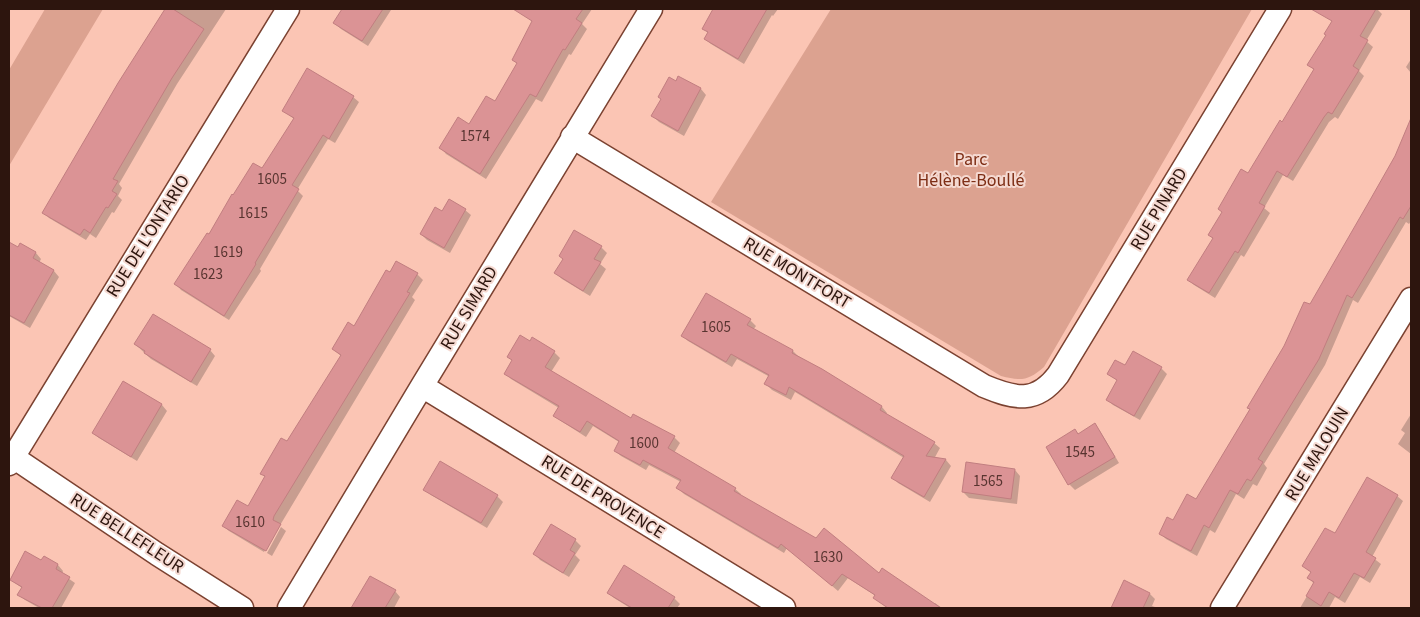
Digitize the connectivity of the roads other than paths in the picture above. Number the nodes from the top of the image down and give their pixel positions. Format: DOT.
graph roads {
  1 [pos="288,9"];
  2 [pos="651,9"];
  3 [pos="1280,9"];
  4 [pos="572,137"];
  5 [pos="1411,299"];
  6 [pos="422,386"];
  7 [pos="1027,396"];
  8 [pos="11,460"];
  9 [pos="242,608"];
  10 [pos="289,608"];
  11 [pos="784,608"];
  12 [pos="1222,608"];
  1 -- 8 [label="street, RUE DE L'ONTARIO"];
  2 -- 4 [label="street, RUE SIMARD"];
  3 -- 7 [label="street, RUE PINARD"];
  4 -- 6 [label="street, RUE SIMARD"];
  4 -- 7 [label="street, RUE MONTFORT"];
  5 -- 12 [label="street, RUE MALOUIN"];
  6 -- 10 [label="street, RUE SIMARD"];
  6 -- 11 [label="street, RUE DE PROVENCE"];
  8 -- 9 [label="street, RUE BELLEFLEUR"];
}
